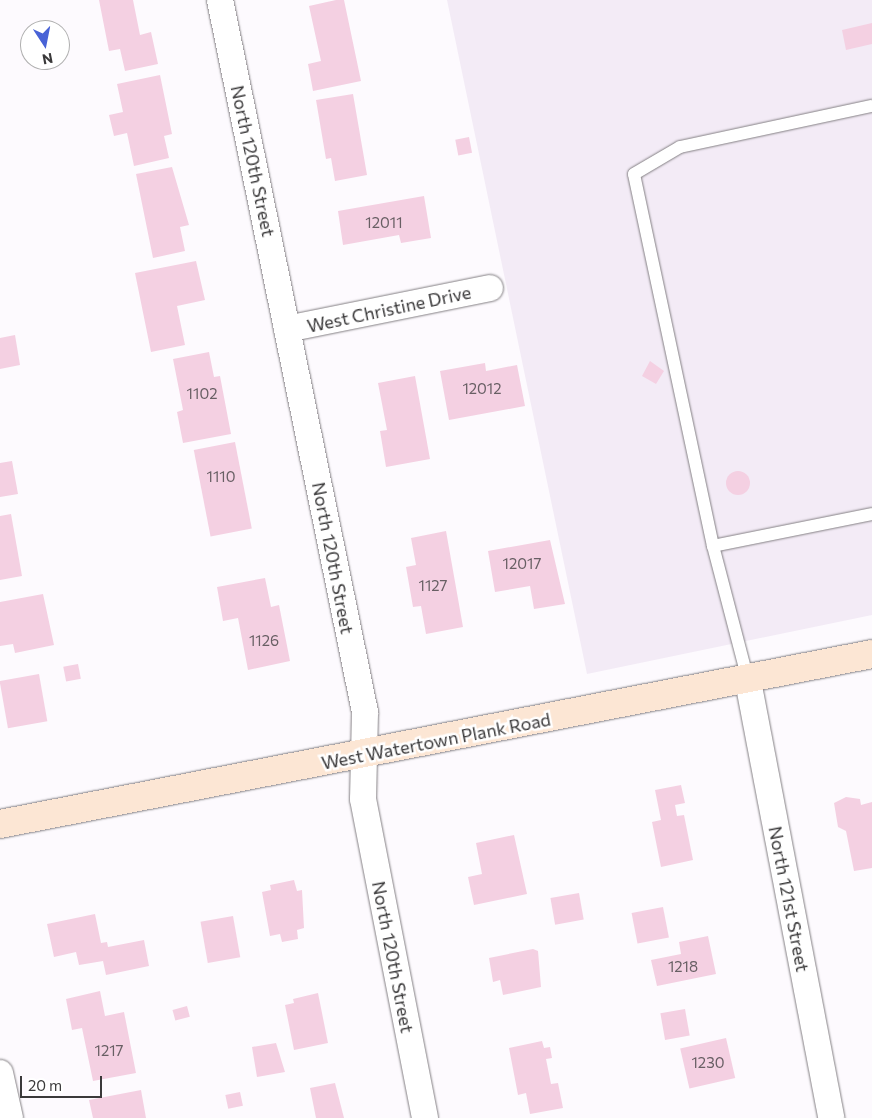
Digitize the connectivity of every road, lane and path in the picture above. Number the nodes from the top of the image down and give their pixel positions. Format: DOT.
graph roads {
  1 [pos="220,0"];
  2 [pos="872,106"];
  3 [pos="490,288"];
  4 [pos="287,329"];
  5 [pos="872,514"];
  6 [pos="713,546"];
  7 [pos="872,654"];
  8 [pos="748,681"];
  9 [pos="364,755"];
  10 [pos="0,824"];
  11 [pos="0,1073"];
  12 [pos="10,1118"];
  13 [pos="425,1118"];
  14 [pos="831,1118"];
  1 -- 4 [label="street, North 120th Street"];
  2 -- 6 [label="lane"];
  3 -- 4 [label="street, West Christine Drive"];
  4 -- 9 [label="street, North 120th Street"];
  5 -- 6 [label="lane"];
  6 -- 8 [label="lane"];
  7 -- 8 [label="street, West Watertown Plank Road"];
  8 -- 9 [label="street, West Watertown Plank Road"];
  8 -- 14 [label="street, North 121st Street"];
  9 -- 10 [label="street, West Watertown Plank Road"];
  9 -- 13 [label="street, North 120th Street"];
  11 -- 12 [label="street"];
}
